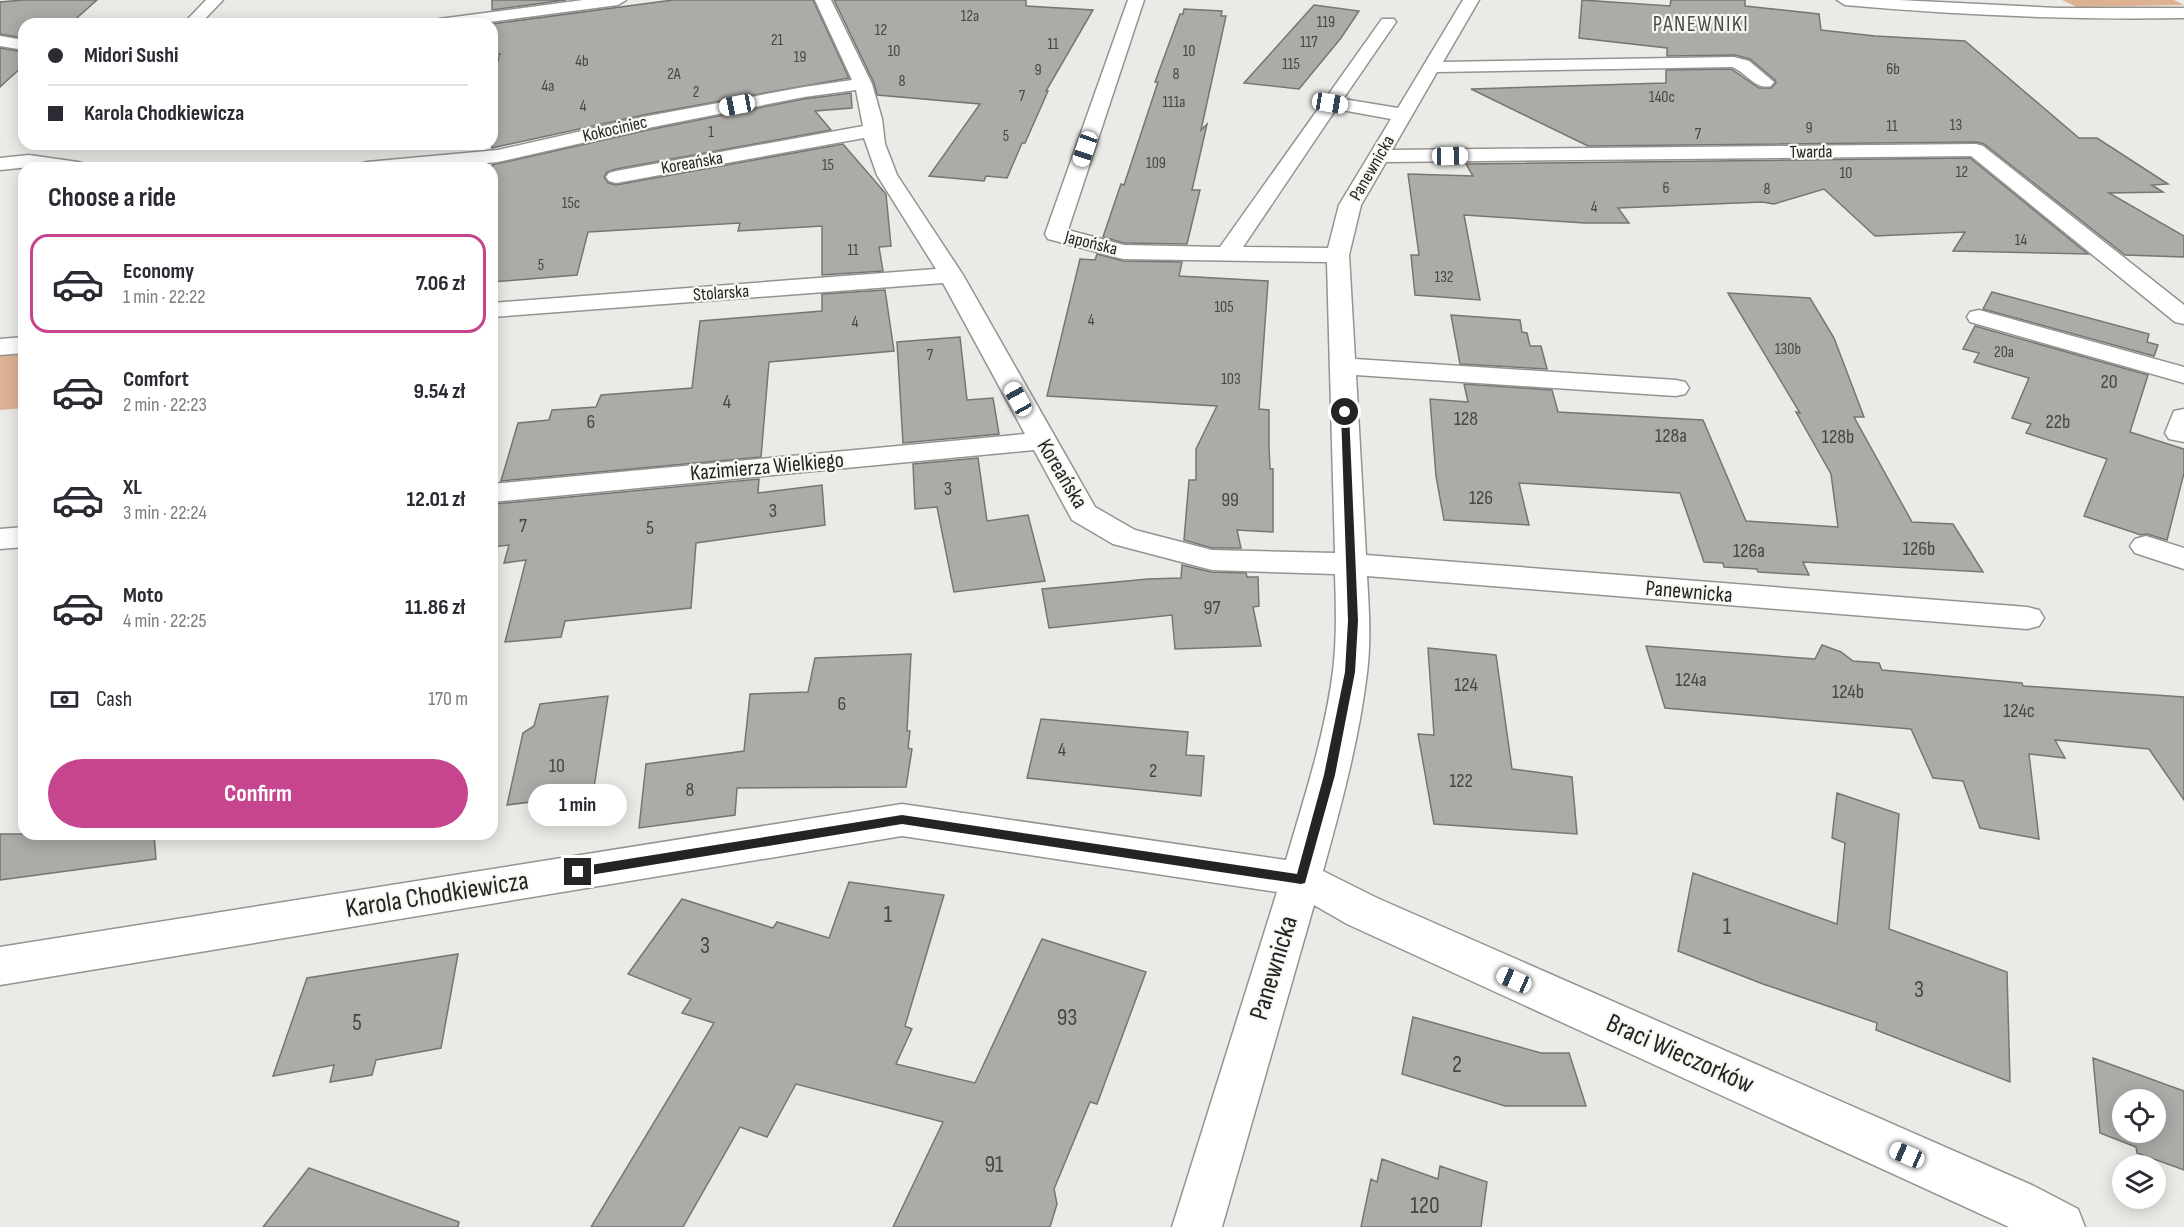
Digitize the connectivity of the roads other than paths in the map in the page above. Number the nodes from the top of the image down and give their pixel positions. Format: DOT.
graph roads {
  1 [pos="215,0"];
  2 [pos="618,0"];
  3 [pos="823,0"];
  4 [pos="1136,0"];
  5 [pos="1471,0"];
  6 [pos="1845,0"];
  7 [pos="2183,13"];
  8 [pos="197,18"];
  9 [pos="484,18"];
  10 [pos="1388,22"];
  11 [pos="0,41"];
  12 [pos="18,44"];
  13 [pos="1431,67"];
  14 [pos="1765,82"];
  15 [pos="863,84"];
  16 [pos="1330,103"];
  17 [pos="1403,115"];
  18 [pos="874,130"];
  19 [pos="1378,156"];
  20 [pos="18,162"];
  21 [pos="19,162"];
  22 [pos="36,162"];
  23 [pos="432,162"];
  24 [pos="0,164"];
  25 [pos="616,177"];
  26 [pos="1227,253"];
  27 [pos="1338,255"];
  28 [pos="951,275"];
  29 [pos="498,310"];
  30 [pos="1979,317"];
  31 [pos="2184,317"];
  32 [pos="18,346"];
  33 [pos="0,347"];
  34 [pos="1344,366"];
  35 [pos="2184,375"];
  36 [pos="1676,388"];
  37 [pos="2184,417"];
  38 [pos="2184,434"];
  39 [pos="1041,441"];
  40 [pos="498,492"];
  41 [pos="18,538"];
  42 [pos="0,539"];
  43 [pos="2146,546"];
  44 [pos="2184,559"];
  45 [pos="1351,564"];
  46 [pos="2027,618"];
  47 [pos="1301,879"];
  48 [pos="0,966"];
  49 [pos="1197,1227"];
  50 [pos="2060,1227"];
  1 -- 8 [label="street"];
  2 -- 9 [label="street"];
  3 -- 15 [label="street, Koreańska"];
  4 -- 26 [label="street, Japońska"];
  5 -- 13 [label="street, Panewnicka"];
  6 -- 7 [label="street"];
  10 -- 16 [label="street"];
  11 -- 12 [label="street"];
  13 -- 14 [label="street"];
  13 -- 17 [label="street, Panewnicka"];
  15 -- 18 [label="street, Koreańska"];
  15 -- 23 [label="street, Kokociniec"];
  16 -- 17 [label="street"];
  16 -- 26 [label="street"];
  17 -- 19 [label="street, Panewnicka"];
  18 -- 25 [label="street, Koreańska"];
  18 -- 28 [label="street, Koreańska"];
  19 -- 27 [label="street, Panewnicka"];
  19 -- 31 [label="street, Twarda"];
  20 -- 24 [label="street"];
  21 -- 22 [label="street"];
  26 -- 27 [label="street, Japońska"];
  27 -- 34 [label="street, Panewnicka"];
  28 -- 29 [label="street, Stolarska"];
  28 -- 39 [label="street, Koreańska"];
  30 -- 35 [label="street"];
  32 -- 33 [label="street"];
  34 -- 36 [label="street"];
  34 -- 45 [label="street, Panewnicka"];
  37 -- 38 [label="street"];
  39 -- 40 [label="street, Kazimierza Wielkiego"];
  39 -- 45 [label="street, Koreańska"];
  41 -- 42 [label="street"];
  43 -- 44 [label="street"];
  45 -- 46 [label="street, Panewnicka"];
  45 -- 47 [label="street, Panewnicka"];
  47 -- 48 [label="street, Karola Chodkiewicza"];
  47 -- 49 [label="street, Panewnicka"];
  47 -- 50 [label="street, Braci Wieczorków"];
}
